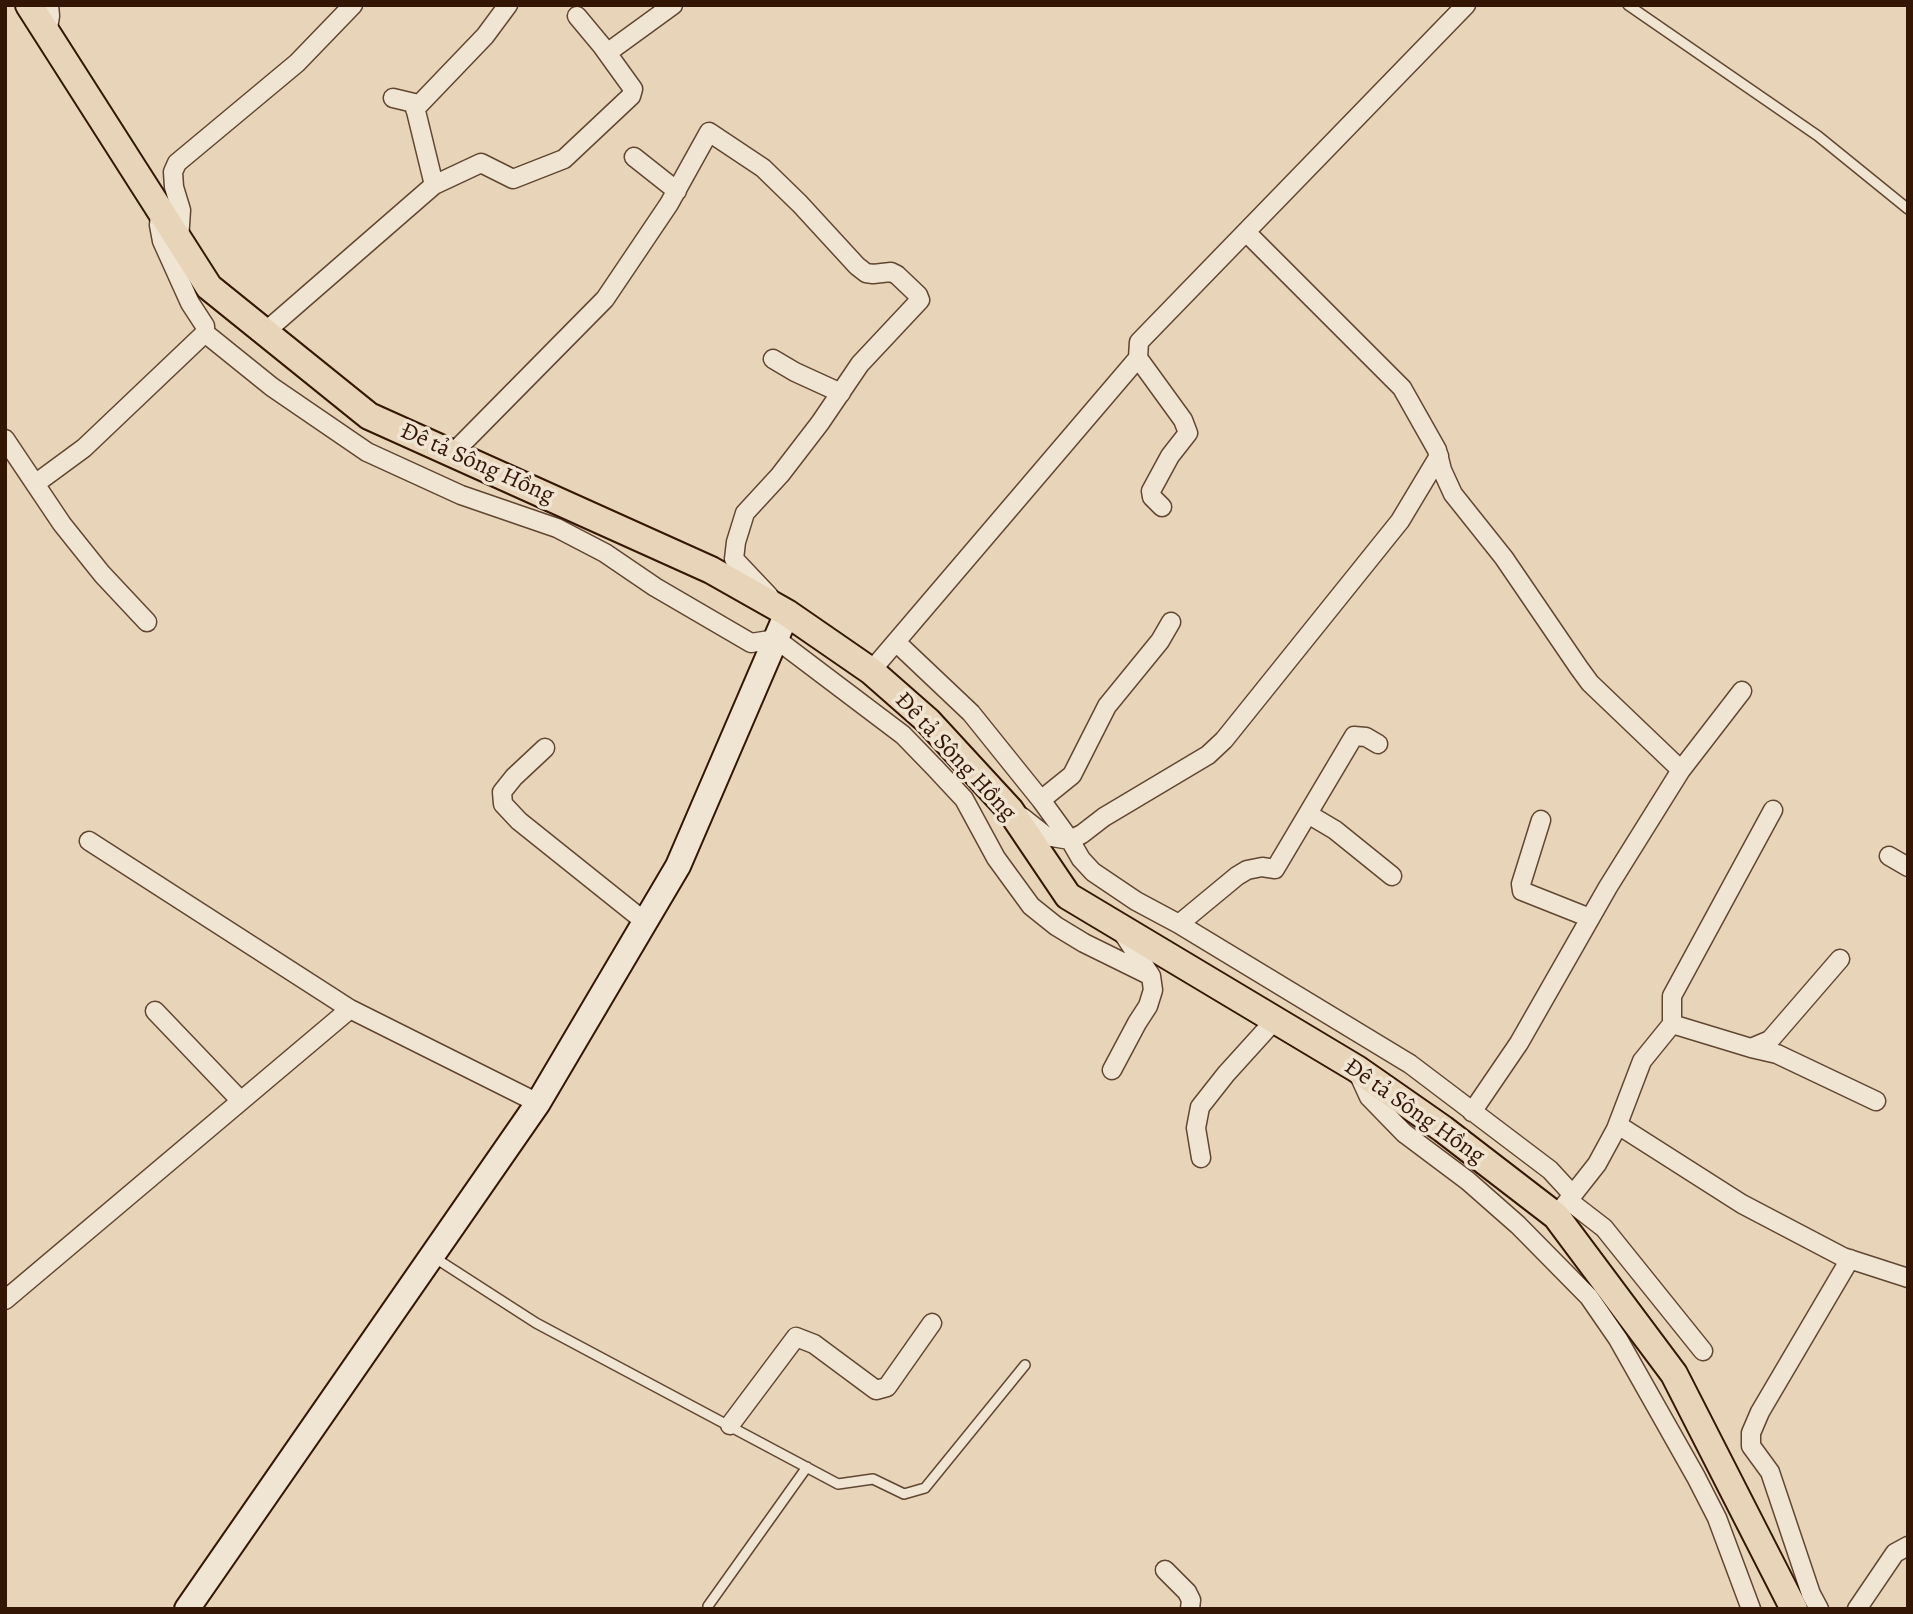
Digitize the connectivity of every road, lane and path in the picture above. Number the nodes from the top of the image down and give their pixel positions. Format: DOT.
graph roads {
  1 [pos="29,5"];
  2 [pos="49,5"];
  3 [pos="354,5"];
  4 [pos="508,5"];
  5 [pos="673,5"];
  6 [pos="1466,5"];
  7 [pos="1628,5"];
  8 [pos="577,16"];
  9 [pos="47,34"];
  10 [pos="607,53"];
  11 [pos="393,98"];
  12 [pos="415,109"];
  13 [pos="634,157"];
  14 [pos="434,185"];
  15 [pos="677,191"];
  16 [pos="1908,209"];
  17 [pos="161,212"];
  18 [pos="1246,232"];
  19 [pos="179,240"];
  20 [pos="265,332"];
  21 [pos="205,333"];
  22 [pos="1138,358"];
  23 [pos="773,359"];
  24 [pos="841,393"];
  25 [pos="5,439"];
  26 [pos="453,453"];
  27 [pos="1439,456"];
  28 [pos="35,484"];
  29 [pos="1162,506"];
  30 [pos="787,613"];
  31 [pos="147,622"];
  32 [pos="1171,622"];
  33 [pos="776,639"];
  34 [pos="896,642"];
  35 [pos="871,671"];
  36 [pos="1742,691"];
  37 [pos="1378,744"];
  38 [pos="952,747"];
  39 [pos="545,748"];
  40 [pos="1681,770"];
  41 [pos="964,799"];
  42 [pos="1041,800"];
  43 [pos="1010,810"];
  44 [pos="1773,810"];
  45 [pos="1308,814"];
  46 [pos="1541,820"];
  47 [pos="1070,840"];
  48 [pos="89,841"];
  49 [pos="1889,856"];
  50 [pos="1908,867"];
  51 [pos="1392,876"];
  52 [pos="1590,918"];
  53 [pos="644,921"];
  54 [pos="1180,924"];
  55 [pos="1118,926"];
  56 [pos="1840,959"];
  57 [pos="1151,976"];
  58 [pos="350,1009"];
  59 [pos="155,1011"];
  60 [pos="1274,1021"];
  61 [pos="1672,1024"];
  62 [pos="1751,1048"];
  63 [pos="1357,1069"];
  64 [pos="1112,1070"];
  65 [pos="242,1101"];
  66 [pos="1876,1101"];
  67 [pos="538,1103"];
  68 [pos="1472,1112"];
  69 [pos="1618,1125"];
  70 [pos="1201,1158"];
  71 [pos="1566,1204"];
  72 [pos="431,1256"];
  73 [pos="1850,1259"];
  74 [pos="1908,1278"];
  75 [pos="1609,1289"];
  76 [pos="7,1294"];
  77 [pos="932,1323"];
  78 [pos="1618,1339"];
  79 [pos="1703,1351"];
  80 [pos="1025,1365"];
  81 [pos="730,1425"];
  82 [pos="807,1467"];
  83 [pos="1908,1546"];
  84 [pos="1165,1570"];
  85 [pos="708,1606"];
  86 [pos="189,1608"];
  87 [pos="1190,1609"];
  88 [pos="1751,1609"];
  89 [pos="1794,1609"];
  90 [pos="1819,1609"];
  91 [pos="1857,1609"];
  1 -- 9 [label="main road, Đê tả Sông Hồng"];
  2 -- 9 [label="street"];
  3 -- 19 [label="street"];
  4 -- 12 [label="street"];
  5 -- 10 [label="street"];
  6 -- 18 [label="street"];
  7 -- 16 [label="lane"];
  8 -- 10 [label="street"];
  9 -- 17 [label="main road, Đê tả Sông Hồng"];
  10 -- 14 [label="street"];
  11 -- 12 [label="street"];
  12 -- 14 [label="street"];
  13 -- 15 [label="street"];
  14 -- 20 [label="street"];
  15 -- 24 [label="street"];
  15 -- 26 [label="street"];
  17 -- 19 [label="main road, Đê tả Sông Hồng"];
  17 -- 21 [label="street"];
  18 -- 22 [label="street"];
  18 -- 27 [label="street"];
  19 -- 20 [label="main road, Đê tả Sông Hồng"];
  20 -- 26 [label="main road, Đê tả Sông Hồng"];
  21 -- 28 [label="street"];
  21 -- 33 [label="street"];
  22 -- 29 [label="street"];
  22 -- 34 [label="street"];
  23 -- 24 [label="street"];
  24 -- 30 [label="street"];
  25 -- 28 [label="street"];
  26 -- 30 [label="main road, Đê tả Sông Hồng"];
  27 -- 40 [label="street"];
  27 -- 47 [label="street"];
  28 -- 31 [label="street"];
  30 -- 33 [label="street"];
  30 -- 35 [label="main road, Đê tả Sông Hồng"];
  32 -- 42 [label="street"];
  33 -- 41 [label="street"];
  33 -- 53 [label="street"];
  34 -- 35 [label="street"];
  34 -- 42 [label="street"];
  35 -- 38 [label="main road, Đê tả Sông Hồng"];
  36 -- 40 [label="street"];
  37 -- 45 [label="street"];
  38 -- 41 [label="street"];
  38 -- 43 [label="main road, Đê tả Sông Hồng"];
  39 -- 53 [label="street"];
  40 -- 52 [label="street"];
  41 -- 57 [label="street"];
  42 -- 47 [label="street"];
  43 -- 47 [label="street"];
  43 -- 55 [label="main road, Đê tả Sông Hồng"];
  44 -- 61 [label="street"];
  45 -- 51 [label="street"];
  45 -- 54 [label="street"];
  46 -- 52 [label="street"];
  47 -- 54 [label="street"];
  48 -- 58 [label="street"];
  49 -- 50 [label="street"];
  52 -- 68 [label="street"];
  53 -- 67 [label="street"];
  54 -- 68 [label="street"];
  55 -- 57 [label="street"];
  55 -- 60 [label="main road, Đê tả Sông Hồng"];
  56 -- 62 [label="street"];
  57 -- 64 [label="street"];
  58 -- 65 [label="street"];
  58 -- 67 [label="street"];
  59 -- 65 [label="street"];
  60 -- 63 [label="main road, Đê tả Sông Hồng"];
  60 -- 70 [label="street"];
  61 -- 62 [label="street"];
  61 -- 69 [label="street"];
  62 -- 66 [label="street"];
  63 -- 71 [label="main road, Đê tả Sông Hồng"];
  63 -- 78 [label="street"];
  65 -- 76 [label="street"];
  67 -- 72 [label="street"];
  68 -- 71 [label="street"];
  69 -- 71 [label="street"];
  69 -- 73 [label="street"];
  71 -- 75 [label="main road, Đê tả Sông Hồng"];
  71 -- 79 [label="street"];
  72 -- 81 [label="lane"];
  72 -- 86 [label="street"];
  73 -- 74 [label="street"];
  73 -- 90 [label="street"];
  75 -- 78 [label="street"];
  75 -- 89 [label="main road, Đê tả Sông Hồng"];
  77 -- 81 [label="street"];
  78 -- 88 [label="street"];
  80 -- 82 [label="lane"];
  81 -- 82 [label="lane"];
  82 -- 85 [label="lane"];
  83 -- 91 [label="street"];
  84 -- 87 [label="street"];
}
